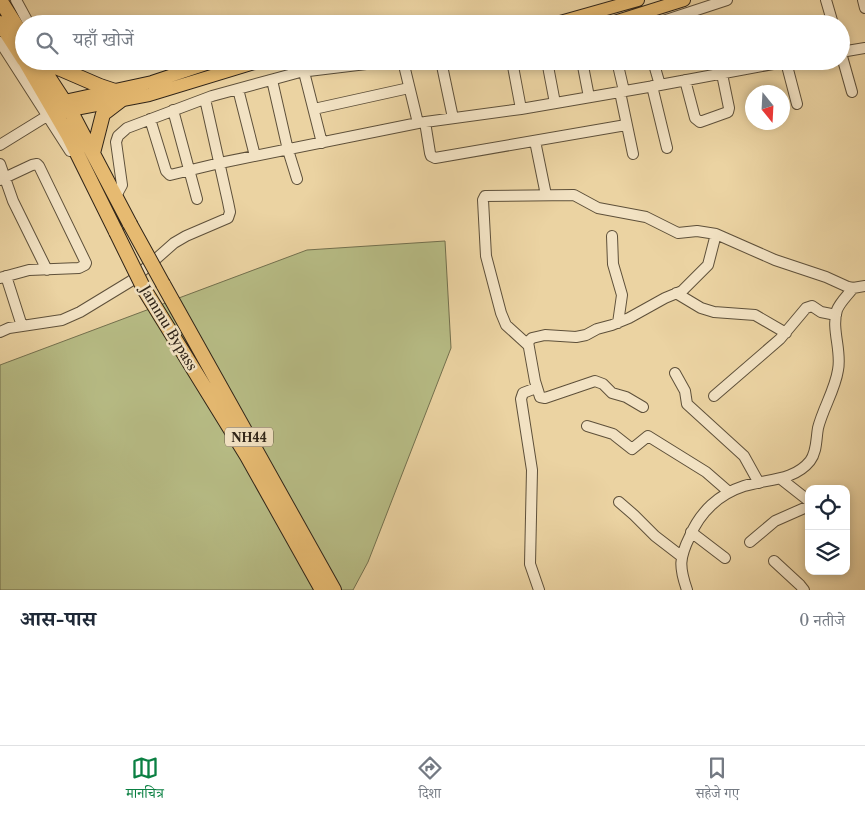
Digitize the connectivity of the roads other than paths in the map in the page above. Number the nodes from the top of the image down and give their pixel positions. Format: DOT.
graph roads {
  1 [pos="0,0"];
  2 [pos="16,0"];
  3 [pos="638,0"];
  4 [pos="684,0"];
  5 [pos="726,0"];
  6 [pos="826,0"];
  7 [pos="863,0"];
  8 [pos="865,8"];
  9 [pos="24,15"];
  10 [pos="585,15"];
  11 [pos="636,15"];
  12 [pos="681,15"];
  13 [pos="830,15"];
  14 [pos="0,23"];
  15 [pos="15,24"];
  16 [pos="0,42"];
  17 [pos="15,46"];
  18 [pos="865,48"];
  19 [pos="850,50"];
  20 [pos="15,60"];
  21 [pos="24,70"];
  22 [pos="31,70"];
  23 [pos="43,70"];
  24 [pos="62,70"];
  25 [pos="188,70"];
  26 [pos="232,70"];
  27 [pos="320,70"];
  28 [pos="405,70"];
  29 [pos="443,70"];
  30 [pos="514,70"];
  31 [pos="549,70"];
  32 [pos="584,70"];
  33 [pos="619,70"];
  34 [pos="654,70"];
  35 [pos="744,70"];
  36 [pos="789,70"];
  37 [pos="846,70"];
  38 [pos="304,72"];
  39 [pos="722,74"];
  40 [pos="272,80"];
  41 [pos="685,80"];
  42 [pos="656,86"];
  43 [pos="409,88"];
  44 [pos="238,89"];
  45 [pos="622,91"];
  46 [pos="852,92"];
  47 [pos="117,96"];
  48 [pos="590,97"];
  49 [pos="205,99"];
  50 [pos="555,103"];
  51 [pos="797,104"];
  52 [pos="521,108"];
  53 [pos="57,109"];
  54 [pos="314,109"];
  55 [pos="174,110"];
  56 [pos="453,118"];
  57 [pos="150,119"];
  58 [pos="421,123"];
  59 [pos="626,125"];
  60 [pos="535,141"];
  61 [pos="322,143"];
  62 [pos="0,145"];
  63 [pos="667,148"];
  64 [pos="288,150"];
  65 [pos="93,153"];
  66 [pos="633,154"];
  67 [pos="255,156"];
  68 [pos="220,163"];
  69 [pos="0,164"];
  70 [pos="190,171"];
  71 [pos="2,179"];
  72 [pos="298,179"];
  73 [pos="545,189"];
  74 [pos="116,196"];
  75 [pos="197,199"];
  76 [pos="716,234"];
  77 [pos="612,236"];
  78 [pos="47,270"];
  79 [pos="3,278"];
  80 [pos="865,286"];
  81 [pos="853,288"];
  82 [pos="676,293"];
  83 [pos="836,315"];
  84 [pos="618,323"];
  85 [pos="22,326"];
  86 [pos="0,332"];
  87 [pos="786,334"];
  88 [pos="528,345"];
  89 [pos="674,374"];
  90 [pos="536,388"];
  91 [pos="714,396"];
  92 [pos="643,407"];
  93 [pos="587,426"];
  94 [pos="780,479"];
  95 [pos="759,483"];
  96 [pos="729,492"];
  97 [pos="805,498"];
  98 [pos="619,502"];
  99 [pos="805,508"];
  100 [pos="691,532"];
  101 [pos="750,542"];
  102 [pos="681,556"];
  103 [pos="725,558"];
  104 [pos="774,561"];
  105 [pos="322,590"];
  106 [pos="334,590"];
  107 [pos="539,590"];
  108 [pos="687,590"];
  109 [pos="804,590"];
  1 -- 15 [label="highway"];
  2 -- 9 [label="street"];
  3 -- 10 [label="main road"];
  4 -- 11 [label="main road"];
  5 -- 12 [label="street"];
  6 -- 13 [label="street"];
  7 -- 8 [label="street"];
  14 -- 17 [label="highway, Jammu Bypass / NH44"];
  16 -- 20 [label="street"];
  18 -- 19 [label="street"];
  21 -- 53 [label="street"];
  22 -- 53 [label="highway, Jammu Bypass / NH44"];
  23 -- 53 [label="highway, Jammu Bypass / NH44"];
  24 -- 47 [label="highway"];
  25 -- 47 [label="main road"];
  26 -- 47 [label="main road"];
  27 -- 38 [label="street"];
  28 -- 43 [label="street"];
  29 -- 56 [label="street"];
  30 -- 52 [label="street"];
  31 -- 50 [label="street"];
  32 -- 48 [label="street"];
  33 -- 45 [label="street"];
  34 -- 42 [label="street"];
  35 -- 39 [label="street"];
  36 -- 51 [label="street"];
  37 -- 46 [label="street"];
  38 -- 40 [label="street"];
  38 -- 54 [label="street"];
  39 -- 41 [label="street"];
  39 -- 41 [label="street"];
  40 -- 44 [label="street"];
  40 -- 64 [label="street"];
  41 -- 42 [label="street"];
  42 -- 45 [label="street"];
  42 -- 63 [label="street"];
  43 -- 54 [label="street"];
  43 -- 58 [label="street"];
  44 -- 49 [label="street"];
  44 -- 67 [label="street"];
  45 -- 48 [label="street"];
  45 -- 59 [label="street"];
  47 -- 53 [label="main road"];
  47 -- 65 [label="highway"];
  48 -- 50 [label="street"];
  49 -- 55 [label="street"];
  49 -- 68 [label="street"];
  50 -- 52 [label="street"];
  52 -- 56 [label="street"];
  53 -- 62 [label="street"];
  53 -- 65 [label="highway, Jammu Bypass / NH44"];
  53 -- 105 [label="highway, Jammu Bypass / NH44, bridge"];
  54 -- 61 [label="street"];
  55 -- 57 [label="street"];
  55 -- 70 [label="street"];
  56 -- 58 [label="street"];
  57 -- 70 [label="street"];
  57 -- 74 [label="street"];
  58 -- 60 [label="street"];
  58 -- 61 [label="street"];
  59 -- 60 [label="street"];
  59 -- 66 [label="street"];
  60 -- 73 [label="street"];
  61 -- 64 [label="street"];
  64 -- 67 [label="street"];
  64 -- 72 [label="street"];
  65 -- 74 [label="highway, Jammu Bypass / NH44"];
  67 -- 68 [label="street"];
  68 -- 70 [label="street"];
  68 -- 85 [label="street"];
  69 -- 71 [label="street"];
  70 -- 75 [label="street"];
  71 -- 78 [label="street"];
  71 -- 78 [label="street"];
  73 -- 76 [label="street"];
  73 -- 88 [label="street"];
  74 -- 106 [label="highway, Jammu Bypass / NH44, bridge"];
  76 -- 81 [label="street"];
  76 -- 82 [label="street"];
  77 -- 84 [label="street"];
  78 -- 79 [label="street"];
  79 -- 85 [label="street"];
  80 -- 81 [label="street"];
  81 -- 83 [label="street"];
  82 -- 84 [label="street"];
  82 -- 87 [label="street"];
  83 -- 87 [label="street"];
  83 -- 94 [label="street"];
  84 -- 88 [label="street"];
  85 -- 86 [label="street"];
  87 -- 91 [label="street"];
  88 -- 90 [label="street"];
  89 -- 95 [label="street"];
  90 -- 92 [label="street"];
  90 -- 107 [label="street"];
  93 -- 96 [label="street"];
  94 -- 95 [label="street"];
  94 -- 97 [label="street"];
  95 -- 96 [label="street"];
  96 -- 100 [label="street"];
  98 -- 102 [label="street"];
  99 -- 101 [label="street"];
  100 -- 102 [label="street"];
  100 -- 103 [label="street"];
  102 -- 108 [label="street"];
  104 -- 109 [label="street"];
}
